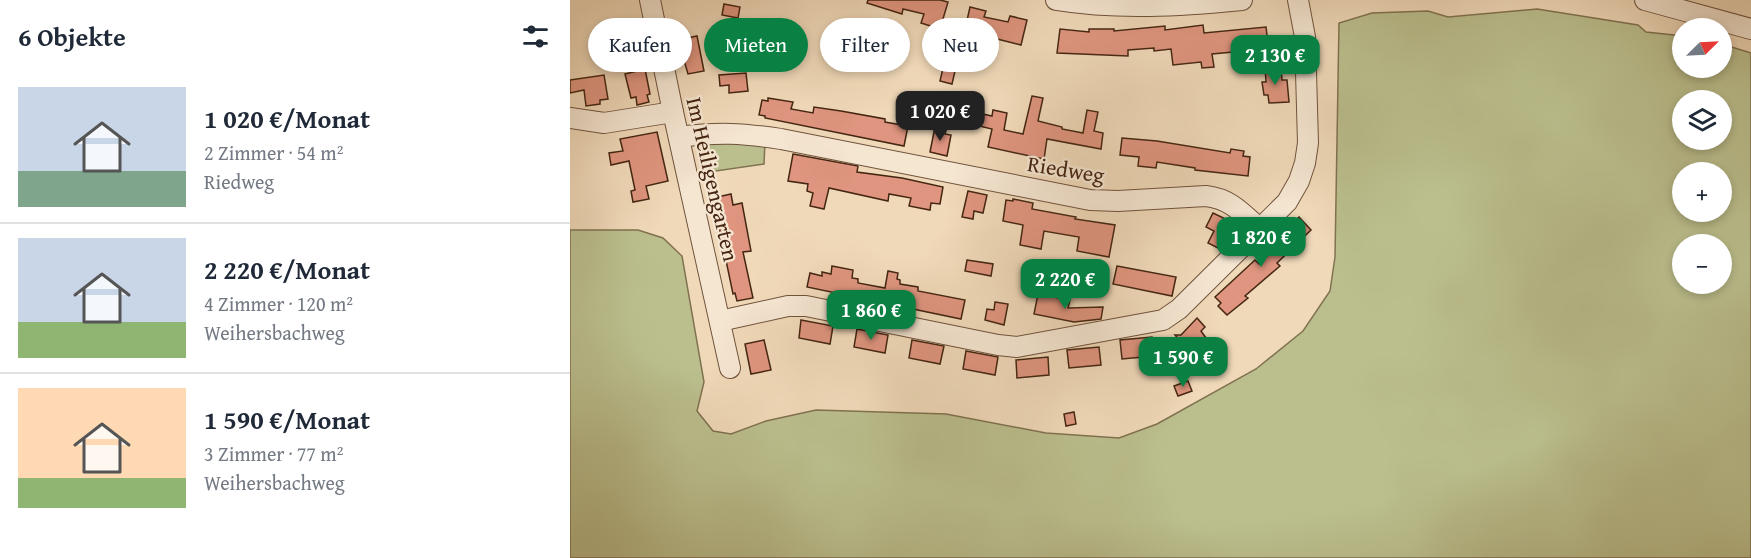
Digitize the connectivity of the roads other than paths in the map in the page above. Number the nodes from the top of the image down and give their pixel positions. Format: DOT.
graph roads {
  1 [pos="650,0"];
  2 [pos="1056,0"];
  3 [pos="1242,0"];
  4 [pos="1298,0"];
  5 [pos="1645,0"];
  6 [pos="1751,29"];
  7 [pos="673,112"];
  8 [pos="570,118"];
  9 [pos="679,137"];
  10 [pos="1260,229"];
  11 [pos="720,321"];
  12 [pos="730,368"];
  1 -- 7 [label="street, Im Heiligengarten"];
  2 -- 3 [label="street"];
  4 -- 10 [label="street"];
  5 -- 6 [label="street"];
  7 -- 8 [label="street"];
  7 -- 9 [label="street, Im Heiligengarten"];
  9 -- 10 [label="street, Riedweg"];
  9 -- 11 [label="street, Im Heiligengarten"];
  10 -- 11 [label="street"];
  11 -- 12 [label="street, Im Heiligengarten"];
}
